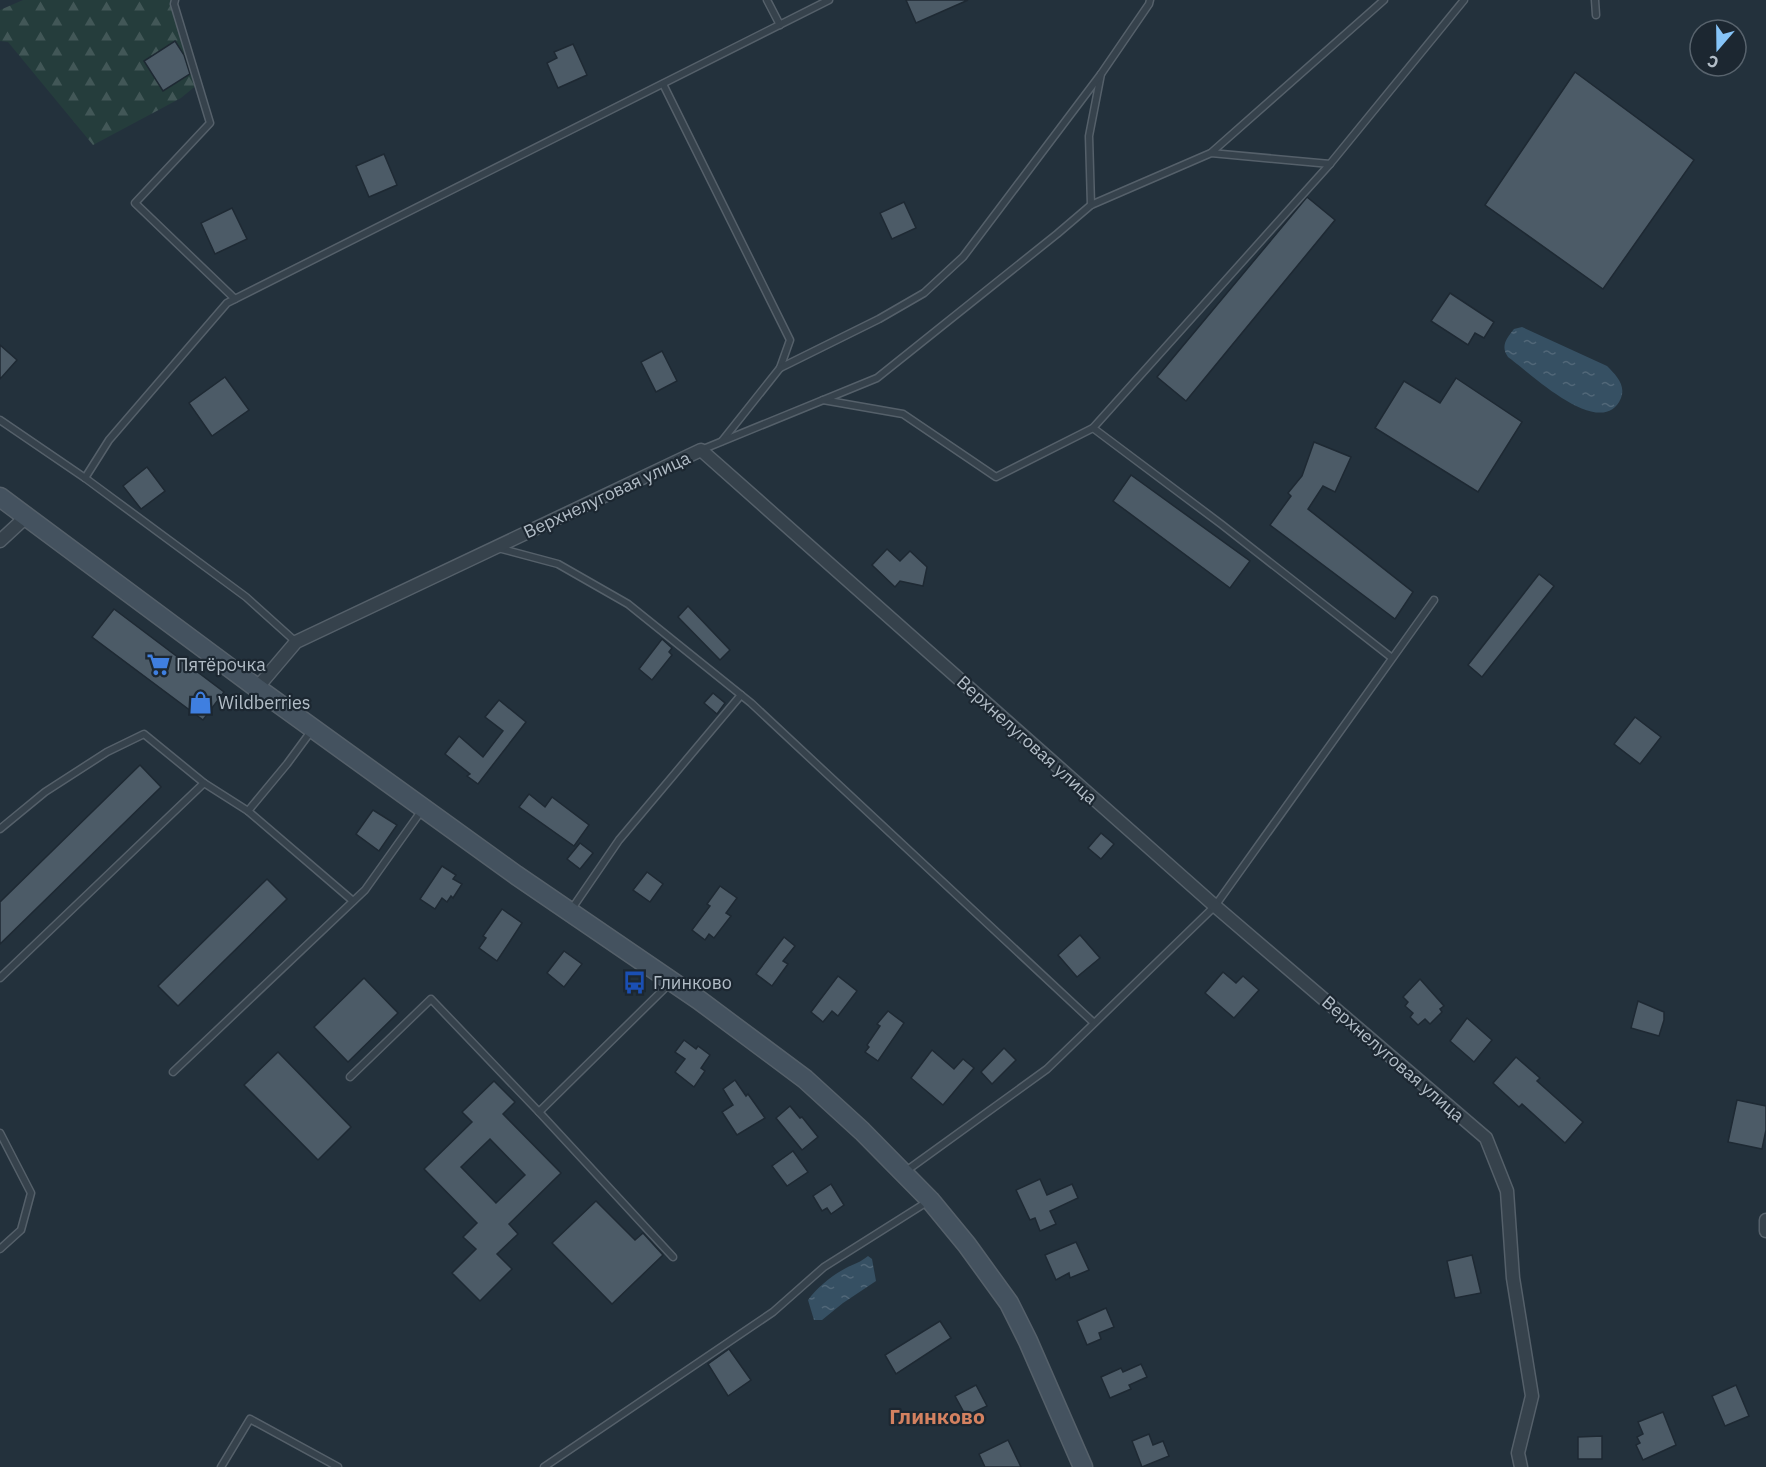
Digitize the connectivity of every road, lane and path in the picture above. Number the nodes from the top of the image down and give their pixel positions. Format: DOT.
graph roads {
  1 [pos="176,0"];
  2 [pos="767,0"];
  3 [pos="829,0"];
  4 [pos="1150,0"];
  5 [pos="1384,0"];
  6 [pos="1464,0"];
  7 [pos="1595,0"];
  8 [pos="1596,15"];
  9 [pos="780,25"];
  10 [pos="1101,74"];
  11 [pos="663,84"];
  12 [pos="1211,153"];
  13 [pos="1330,164"];
  14 [pos="1090,205"];
  15 [pos="235,299"];
  16 [pos="780,368"];
  17 [pos="823,400"];
  18 [pos="0,420"];
  19 [pos="1093,428"];
  20 [pos="722,441"];
  21 [pos="701,450"];
  22 [pos="85,478"];
  23 [pos="0,497"];
  24 [pos="27,516"];
  25 [pos="0,541"];
  26 [pos="495,547"];
  27 [pos="1434,600"];
  28 [pos="296,642"];
  29 [pos="1392,658"];
  30 [pos="257,688"];
  31 [pos="741,695"];
  32 [pos="314,728"];
  33 [pos="204,783"];
  34 [pos="424,808"];
  35 [pos="248,811"];
  36 [pos="0,829"];
  37 [pos="353,901"];
  38 [pos="1215,906"];
  39 [pos="570,911"];
  40 [pos="0,978"];
  41 [pos="671,982"];
  42 [pos="1095,1023"];
  43 [pos="173,1072"];
  44 [pos="350,1077"];
  45 [pos="539,1112"];
  46 [pos="0,1133"];
  47 [pos="904,1173"];
  48 [pos="930,1200"];
  49 [pos="1766,1220"];
  50 [pos="1766,1231"];
  51 [pos="0,1249"];
  52 [pos="673,1257"];
  53 [pos="221,1467"];
  54 [pos="338,1467"];
  55 [pos="544,1467"];
  56 [pos="1083,1467"];
  57 [pos="1521,1467"];
  1 -- 15 [label="lane"];
  2 -- 9 [label="lane"];
  3 -- 9 [label="lane"];
  4 -- 10 [label="lane"];
  5 -- 12 [label="lane"];
  6 -- 13 [label="lane"];
  7 -- 8 [label="lane"];
  9 -- 11 [label="lane"];
  10 -- 14 [label="lane"];
  10 -- 16 [label="lane"];
  11 -- 15 [label="lane"];
  11 -- 16 [label="lane"];
  12 -- 13 [label="lane"];
  12 -- 14 [label="lane"];
  13 -- 19 [label="lane"];
  14 -- 17 [label="lane"];
  15 -- 22 [label="lane"];
  16 -- 20 [label="lane"];
  17 -- 19 [label="lane"];
  17 -- 20 [label="lane"];
  18 -- 22 [label="lane"];
  19 -- 29 [label="lane"];
  20 -- 21 [label="lane"];
  21 -- 26 [label="street, Верхнелуговая улица"];
  21 -- 38 [label="street, Верхнелуговая улица"];
  22 -- 28 [label="lane"];
  23 -- 24 [label="main road"];
  24 -- 25 [label="street"];
  24 -- 30 [label="main road"];
  26 -- 28 [label="street, Верхнелуговая улица"];
  26 -- 31 [label="lane"];
  27 -- 29 [label="lane"];
  28 -- 30 [label="street, Верхнелуговая улица"];
  29 -- 38 [label="lane"];
  30 -- 32 [label="main road"];
  31 -- 39 [label="lane"];
  31 -- 42 [label="lane"];
  32 -- 34 [label="main road"];
  32 -- 35 [label="lane"];
  33 -- 35 [label="lane"];
  33 -- 36 [label="lane"];
  33 -- 40 [label="lane"];
  34 -- 37 [label="lane"];
  34 -- 39 [label="main road"];
  35 -- 37 [label="lane"];
  37 -- 43 [label="lane"];
  38 -- 42 [label="lane"];
  38 -- 57 [label="street, Верхнелуговая улица"];
  39 -- 41 [label="main road"];
  41 -- 45 [label="lane"];
  41 -- 47 [label="main road"];
  42 -- 47 [label="lane"];
  44 -- 45 [label="lane"];
  45 -- 52 [label="lane"];
  46 -- 51 [label="lane"];
  47 -- 48 [label="main road"];
  48 -- 55 [label="lane"];
  48 -- 56 [label="main road"];
  49 -- 50 [label="street"];
  53 -- 54 [label="lane"];
}
